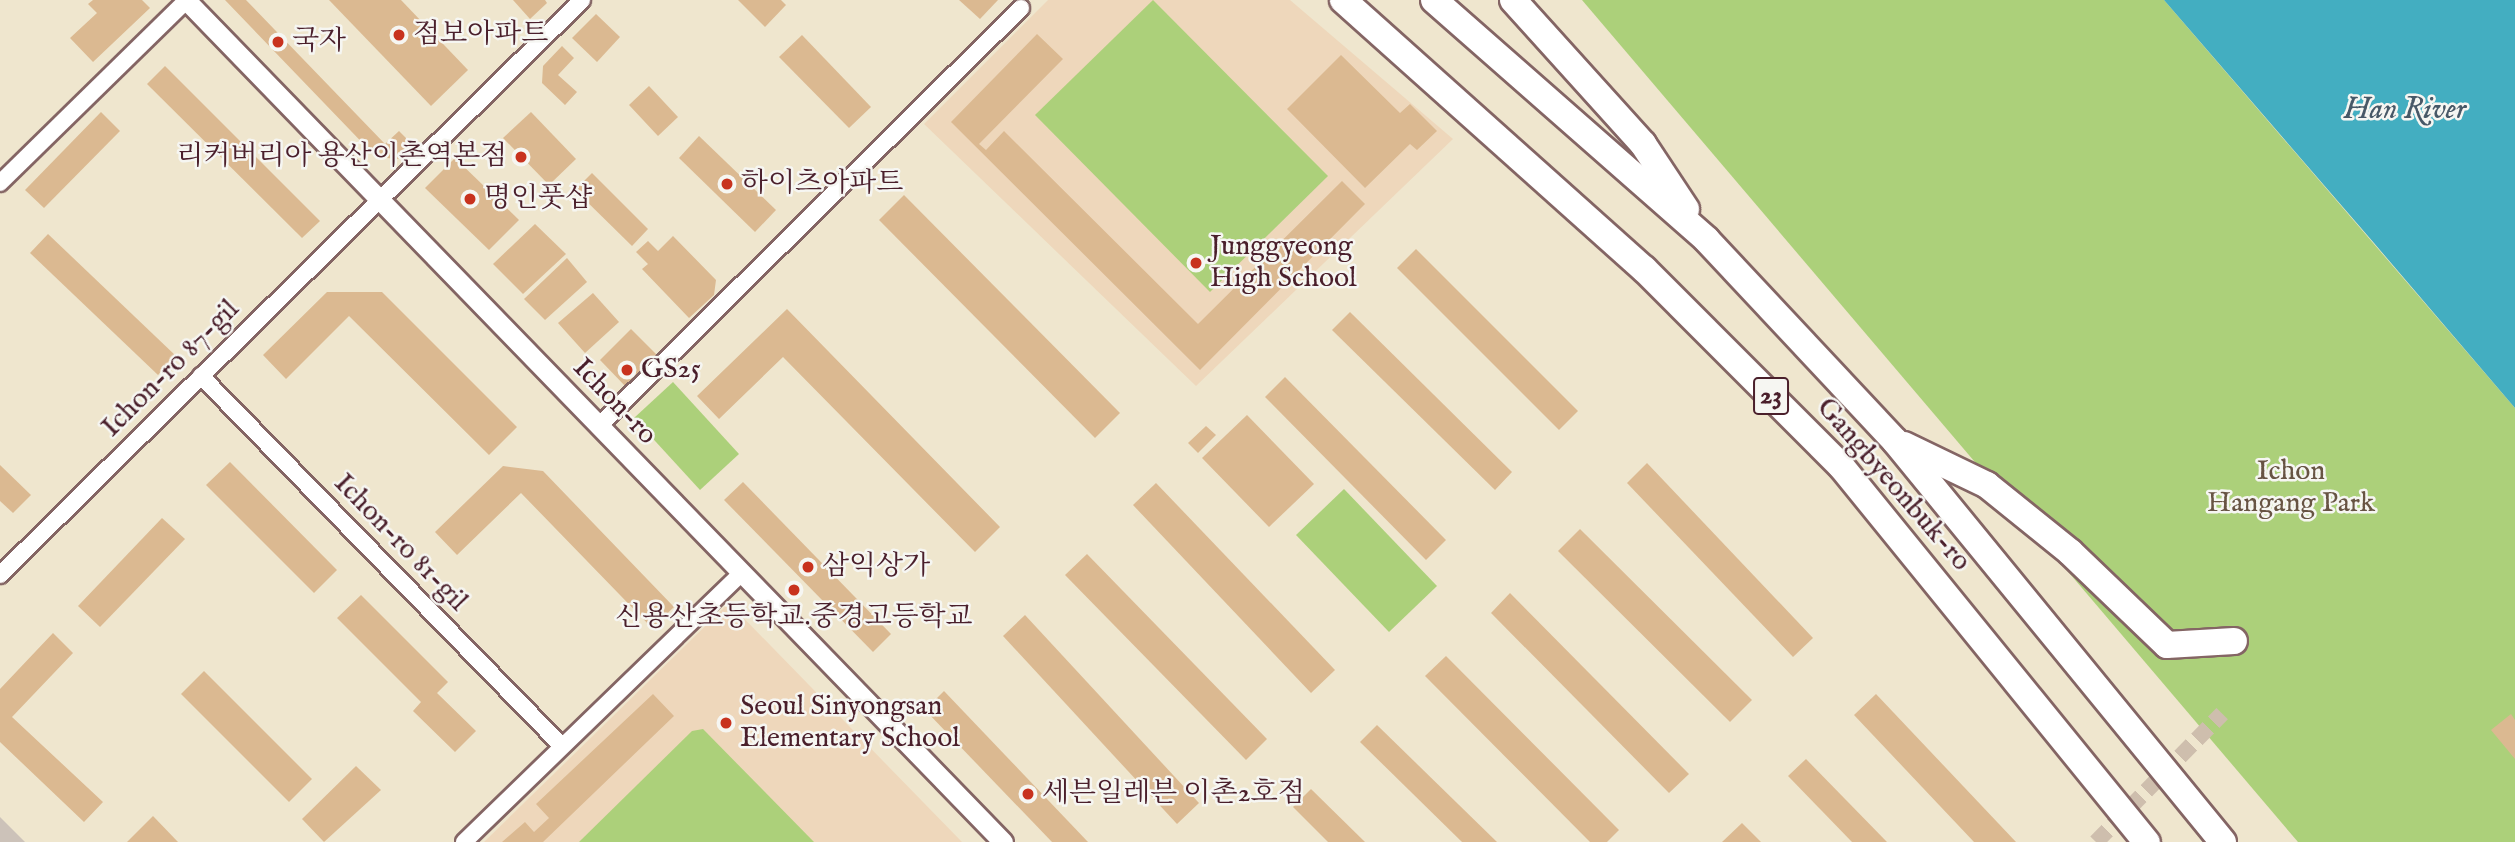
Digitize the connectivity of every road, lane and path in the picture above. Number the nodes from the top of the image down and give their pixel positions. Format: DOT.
graph roads {
  1 [pos="186,0"];
  2 [pos="582,0"];
  3 [pos="1343,0"];
  4 [pos="1434,0"];
  5 [pos="1513,0"];
  6 [pos="1021,8"];
  7 [pos="0,183"];
  8 [pos="380,200"];
  9 [pos="1707,240"];
  10 [pos="201,376"];
  11 [pos="599,426"];
  12 [pos="1895,442"];
  13 [pos="742,573"];
  14 [pos="0,575"];
  15 [pos="2234,641"];
  16 [pos="562,746"];
  17 [pos="464,842"];
  18 [pos="1003,842"];
  19 [pos="2147,842"];
  20 [pos="2224,842"];
  1 -- 7 [label="street"];
  1 -- 8 [label="street, Ichon-ro"];
  2 -- 8 [label="street, Ichon-ro 87-gil"];
  3 -- 19 [label="highway, Gangbyeonbuk-ro / 23"];
  4 -- 9 [label="highway, Gangbyeonbuk-ro / 23"];
  5 -- 9 [label="highway"];
  6 -- 11 [label="street"];
  8 -- 10 [label="street, Ichon-ro 87-gil"];
  8 -- 11 [label="street, Ichon-ro"];
  9 -- 12 [label="highway, Gangbyeonbuk-ro / 23"];
  10 -- 14 [label="street, Ichon-ro 87-gil"];
  10 -- 16 [label="street, Ichon-ro 81-gil"];
  11 -- 13 [label="street, Ichon-ro"];
  12 -- 15 [label="highway"];
  12 -- 20 [label="highway, Gangbyeonbuk-ro / 23"];
  13 -- 16 [label="street"];
  13 -- 18 [label="street, Ichon-ro"];
  16 -- 17 [label="street"];
}
